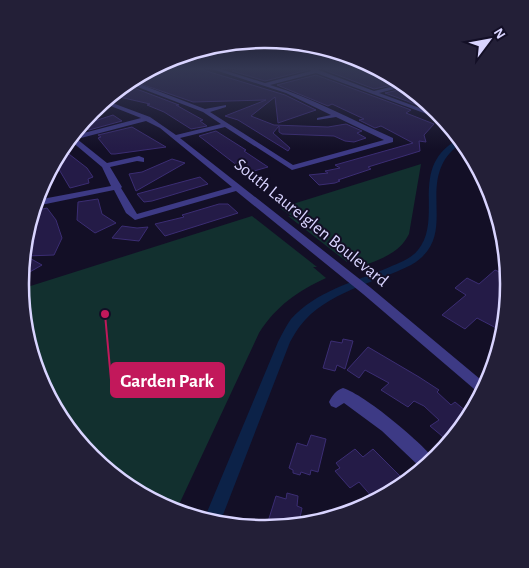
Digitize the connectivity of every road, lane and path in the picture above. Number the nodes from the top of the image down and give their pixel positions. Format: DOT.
graph roads {
  1 [pos="164,96"];
  2 [pos="293,96"];
  3 [pos="384,96"];
  4 [pos="112,105"];
  5 [pos="224,106"];
  6 [pos="205,111"];
  7 [pos="425,111"];
  8 [pos="338,115"];
  9 [pos="148,118"];
  10 [pos="319,119"];
  11 [pos="227,125"];
  12 [pos="174,136"];
  13 [pos="80,137"];
  14 [pos="76,141"];
  15 [pos="141,160"];
  16 [pos="105,166"];
  17 [pos="118,187"];
  18 [pos="237,188"];
  19 [pos="44,201"];
  20 [pos="478,384"];
  21 [pos="336,402"];
  22 [pos="423,458"];
  1 -- 6 [label="street"];
  2 -- 8 [label="street"];
  3 -- 7 [label="street"];
  4 -- 9 [label="street, South Laurelglen Boulevard"];
  5 -- 6 [label="street"];
  6 -- 11 [label="street"];
  8 -- 10 [label="street"];
  8 -- 11 [label="street"];
  9 -- 12 [label="street, South Laurelglen Boulevard"];
  9 -- 13 [label="street"];
  11 -- 12 [label="street"];
  12 -- 18 [label="street, South Laurelglen Boulevard"];
  14 -- 16 [label="street"];
  15 -- 16 [label="street"];
  16 -- 17 [label="street"];
  17 -- 18 [label="street"];
  17 -- 19 [label="street"];
  18 -- 20 [label="street, South Laurelglen Boulevard"];
  21 -- 22 [label="street"];
}
